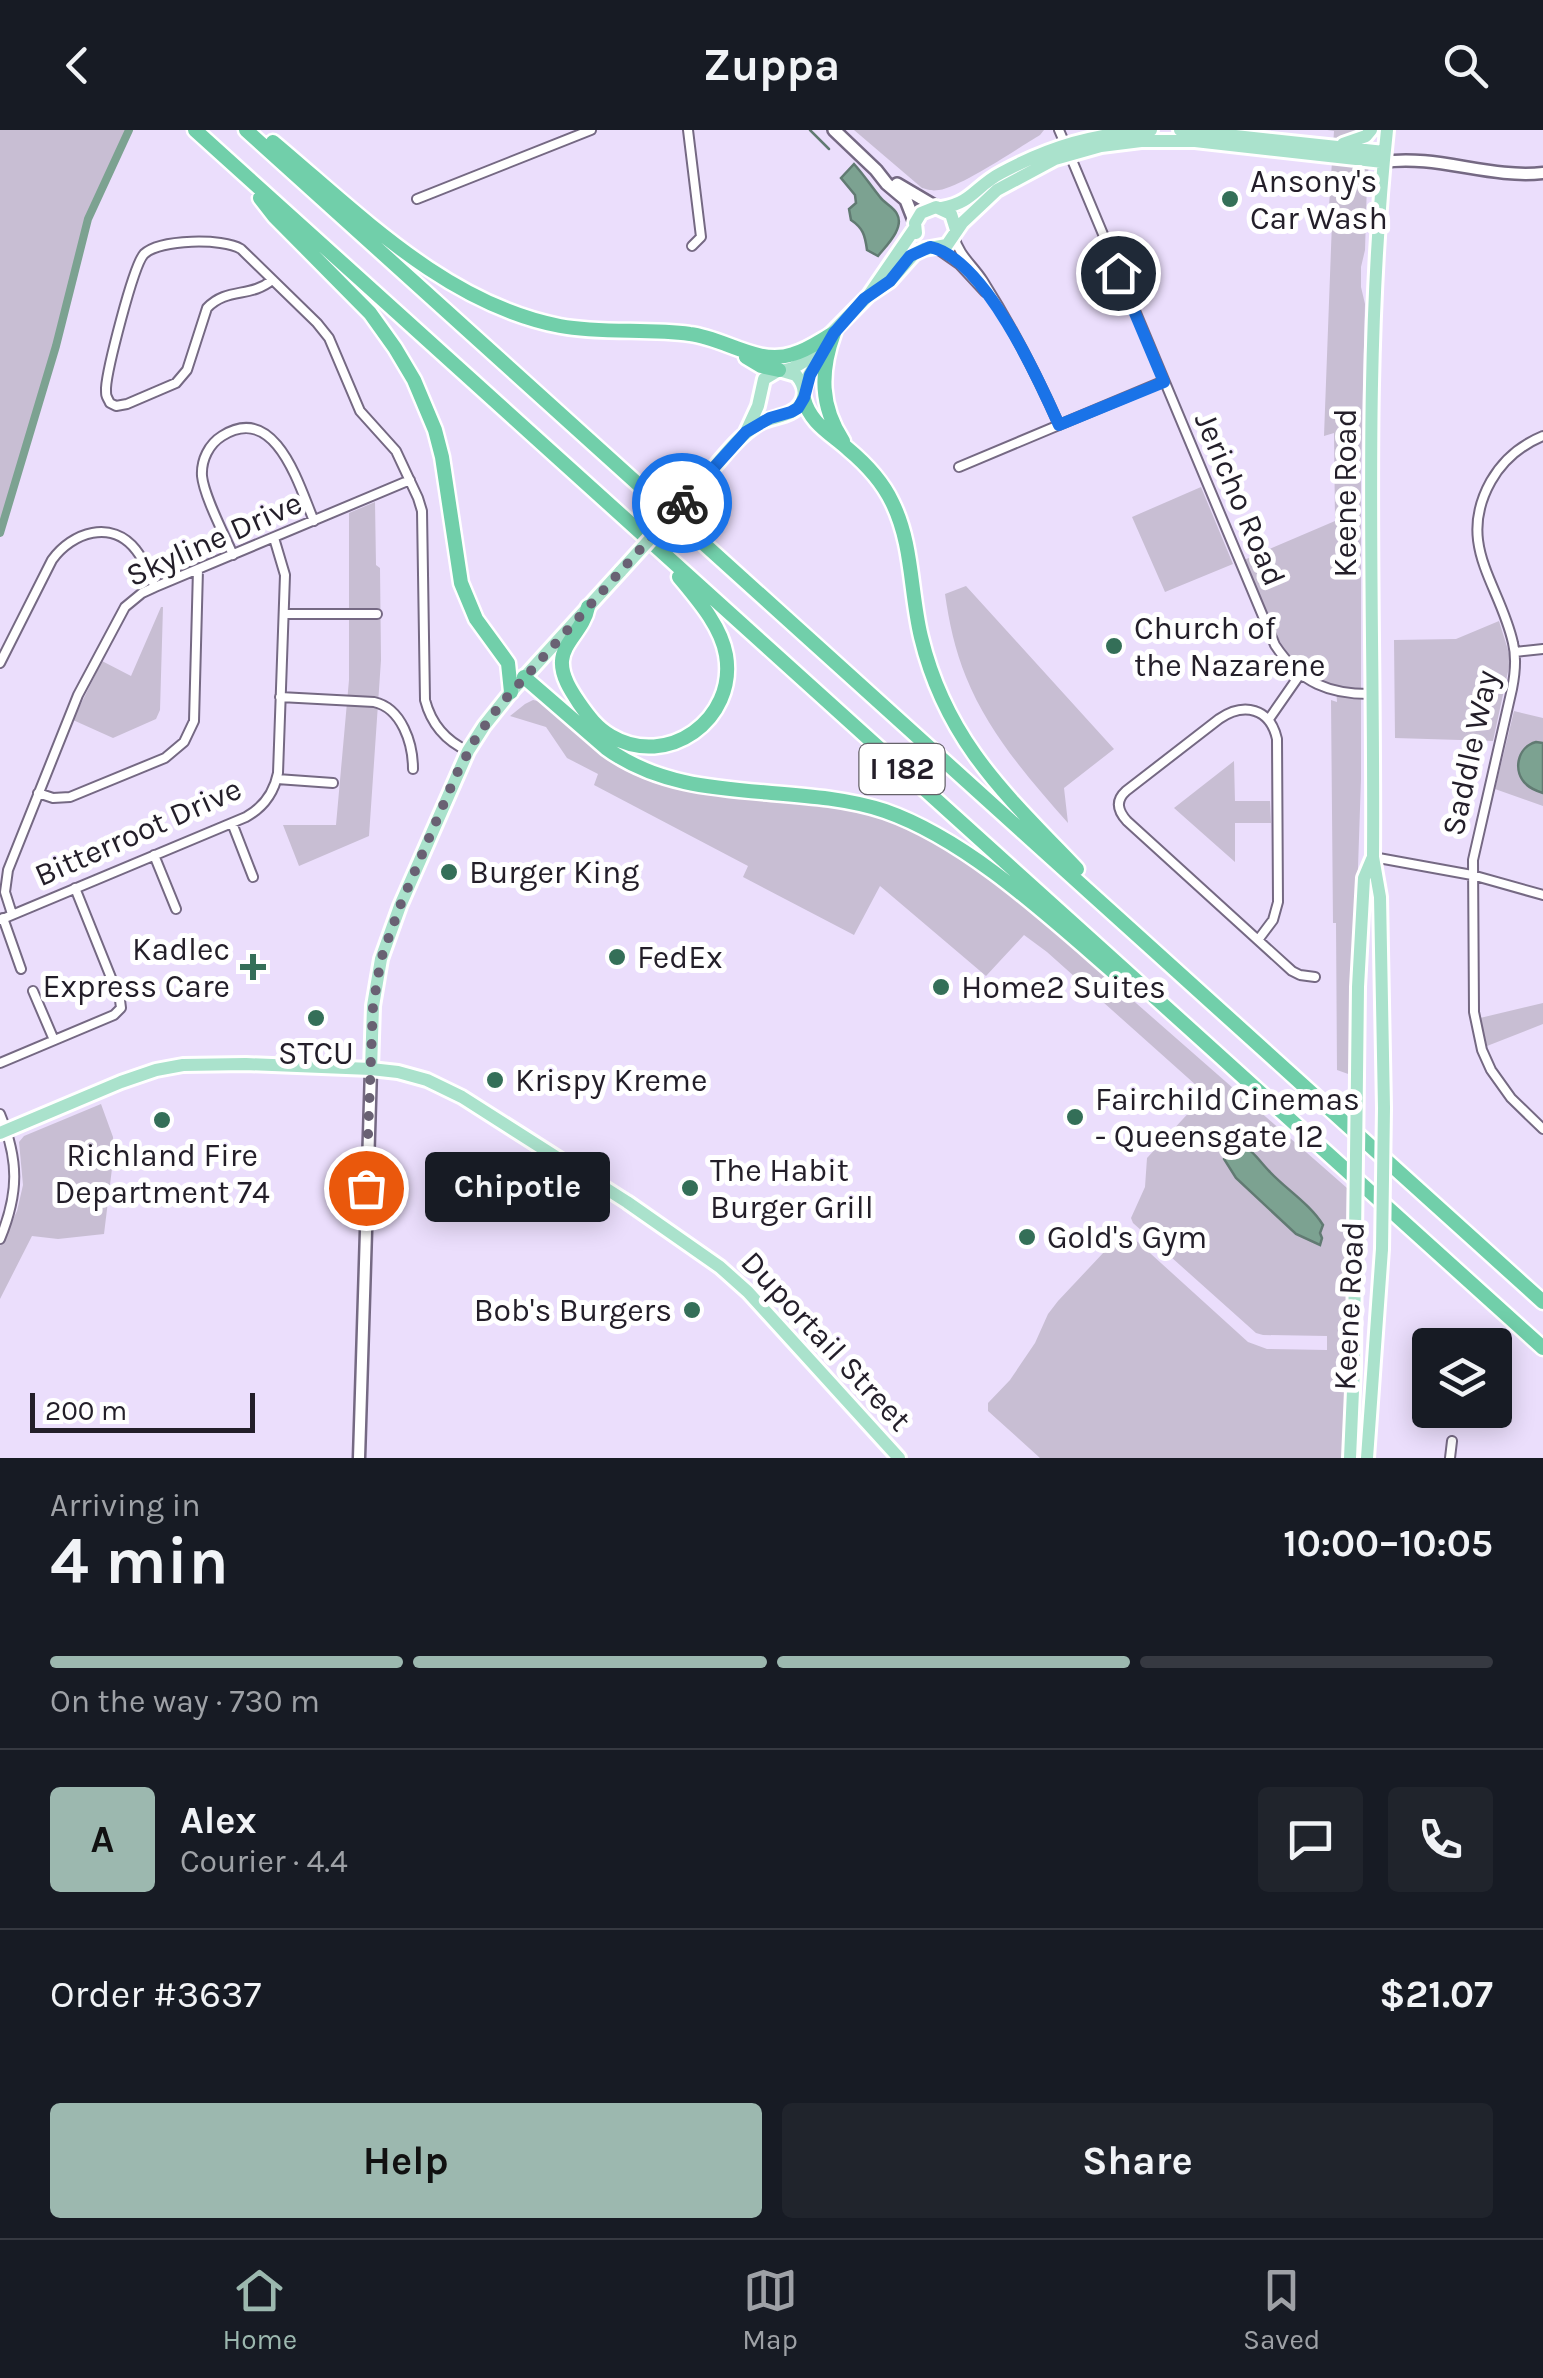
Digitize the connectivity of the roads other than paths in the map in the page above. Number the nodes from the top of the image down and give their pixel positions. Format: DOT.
graph roads {
  1 [pos="195,130"];
  2 [pos="246,130"];
  3 [pos="258,130"];
  4 [pos="591,130"];
  5 [pos="688,130"];
  6 [pos="834,130"];
  7 [pos="1151,130"];
  8 [pos="1180,130"];
  9 [pos="1371,130"];
  10 [pos="1387,130"];
  11 [pos="1064,142"];
  12 [pos="1334,146"];
  13 [pos="1384,157"];
  14 [pos="236,166"];
  15 [pos="876,170"];
  16 [pos="1543,172"];
  17 [pos="418,199"];
  18 [pos="939,207"];
  19 [pos="915,225"];
  20 [pos="955,233"];
  21 [pos="692,246"];
  22 [pos="933,248"];
  23 [pos="272,280"];
  24 [pos="869,295"];
  25 [pos="992,299"];
  26 [pos="834,333"];
  27 [pos="721,341"];
  28 [pos="782,370"];
  29 [pos="1164,382"];
  30 [pos="804,394"];
  31 [pos="110,403"];
  32 [pos="103,411"];
  33 [pos="1059,425"];
  34 [pos="746,432"];
  35 [pos="1543,436"];
  36 [pos="848,448"];
  37 [pos="959,466"];
  38 [pos="410,480"];
  39 [pos="617,512"];
  40 [pos="314,521"];
  41 [pos="274,538"];
  42 [pos="233,555"];
  43 [pos="198,569"];
  44 [pos="155,587"];
  45 [pos="588,607"];
  46 [pos="284,614"];
  47 [pos="376,614"];
  48 [pos="1543,649"];
  49 [pos="1515,652"];
  50 [pos="0,663"];
  51 [pos="1300,674"];
  52 [pos="524,677"];
  53 [pos="511,692"];
  54 [pos="1374,694"];
  55 [pos="280,697"];
  56 [pos="1269,719"];
  57 [pos="468,751"];
  58 [pos="414,769"];
  59 [pos="277,779"];
  60 [pos="333,783"];
  61 [pos="38,793"];
  62 [pos="232,823"];
  63 [pos="154,855"];
  64 [pos="1373,857"];
  65 [pos="1472,874"];
  66 [pos="253,877"];
  67 [pos="76,888"];
  68 [pos="1543,896"];
  69 [pos="176,909"];
  70 [pos="5,917"];
  71 [pos="1135,933"];
  72 [pos="1258,940"];
  73 [pos="21,970"];
  74 [pos="1314,978"];
  75 [pos="33,991"];
  76 [pos="1188,1027"];
  77 [pos="54,1040"];
  78 [pos="0,1063"];
  79 [pos="371,1069"];
  80 [pos="0,1114"];
  81 [pos="1543,1129"];
  82 [pos="3,1132"];
  83 [pos="0,1239"];
  84 [pos="1543,1302"];
  85 [pos="1354,1318"];
  86 [pos="1543,1348"];
  87 [pos="1374,1376"];
  88 [pos="1452,1441"];
  89 [pos="359,1458"];
  90 [pos="898,1458"];
  91 [pos="1350,1458"];
  92 [pos="1367,1458"];
  93 [pos="1450,1458"];
  1 -- 14 [label="highway, I 182"];
  2 -- 71 [label="highway, I 182"];
  3 -- 27 [label="highway"];
  4 -- 17 [label="street"];
  5 -- 21 [label="street"];
  6 -- 15 [label="main road"];
  7 -- 11 [label="main road"];
  8 -- 12 [label="main road"];
  9 -- 12 [label="main road"];
  10 -- 13 [label="main road, Keene Road"];
  11 -- 13 [label="main road"];
  11 -- 18 [label="main road"];
  11 -- 20 [label="main road"];
  11 -- 29 [label="street, Jericho Road"];
  12 -- 13 [label="main road"];
  13 -- 16 [label="street"];
  13 -- 54 [label="main road, Keene Road"];
  14 -- 39 [label="highway, I 182"];
  14 -- 53 [label="highway"];
  15 -- 18 [label="main road"];
  15 -- 19 [label="main road"];
  18 -- 19 [label="main road"];
  18 -- 20 [label="main road"];
  19 -- 22 [label="main road"];
  19 -- 24 [label="main road"];
  20 -- 22 [label="main road"];
  20 -- 25 [label="street"];
  22 -- 24 [label="main road"];
  22 -- 25 [label="street"];
  23 -- 31 [label="street"];
  23 -- 31 [label="street"];
  23 -- 38 [label="street"];
  24 -- 26 [label="main road"];
  25 -- 33 [label="street"];
  26 -- 27 [label="highway"];
  26 -- 28 [label="main road"];
  26 -- 30 [label="main road"];
  26 -- 36 [label="highway"];
  27 -- 28 [label="highway"];
  28 -- 30 [label="main road"];
  28 -- 34 [label="main road"];
  29 -- 33 [label="street"];
  29 -- 51 [label="street, Jericho Road"];
  30 -- 34 [label="main road"];
  30 -- 36 [label="highway"];
  31 -- 32 [label="street"];
  33 -- 37 [label="street"];
  34 -- 45 [label="main road, bridge"];
  35 -- 49 [label="street, Saddle Way"];
  36 -- 71 [label="highway"];
  38 -- 40 [label="street, Skyline Drive"];
  38 -- 57 [label="street"];
  39 -- 45 [label="highway"];
  39 -- 76 [label="highway, I 182"];
  40 -- 41 [label="street, Skyline Drive"];
  40 -- 42 [label="street"];
  41 -- 42 [label="street, Skyline Drive"];
  41 -- 46 [label="street, Bitterroot Drive"];
  42 -- 43 [label="street, Skyline Drive"];
  43 -- 44 [label="street, Skyline Drive"];
  43 -- 61 [label="street"];
  44 -- 50 [label="street"];
  44 -- 61 [label="street, Skyline Drive"];
  45 -- 52 [label="main road"];
  46 -- 47 [label="street"];
  46 -- 55 [label="street, Bitterroot Drive"];
  48 -- 49 [label="street"];
  49 -- 65 [label="street, Saddle Way"];
  51 -- 54 [label="street, Jericho Road"];
  51 -- 56 [label="street"];
  52 -- 53 [label="main road"];
  52 -- 76 [label="highway"];
  53 -- 57 [label="main road"];
  54 -- 64 [label="main road, Keene Road"];
  55 -- 58 [label="street"];
  55 -- 59 [label="street, Bitterroot Drive"];
  56 -- 72 [label="street"];
  56 -- 72 [label="street"];
  57 -- 79 [label="main road"];
  59 -- 60 [label="street"];
  59 -- 62 [label="street, Bitterroot Drive"];
  61 -- 70 [label="street, Skyline Drive"];
  62 -- 63 [label="street, Bitterroot Drive"];
  62 -- 66 [label="street"];
  63 -- 67 [label="street, Bitterroot Drive"];
  63 -- 69 [label="street"];
  64 -- 65 [label="street"];
  64 -- 85 [label="main road, Keene Road, bridge"];
  64 -- 87 [label="main road, Keene Road, bridge"];
  65 -- 68 [label="street"];
  65 -- 81 [label="street, Saddle Way"];
  67 -- 70 [label="street, Bitterroot Drive"];
  67 -- 77 [label="street"];
  70 -- 73 [label="street, Skyline Drive"];
  71 -- 84 [label="highway, I 182"];
  72 -- 74 [label="street"];
  75 -- 77 [label="street"];
  76 -- 86 [label="highway, I 182"];
  77 -- 78 [label="street"];
  79 -- 82 [label="main road, Duportail Street"];
  79 -- 89 [label="street"];
  79 -- 90 [label="main road, Duportail Street"];
  80 -- 82 [label="street"];
  82 -- 83 [label="street"];
  85 -- 87 [label="main road"];
  85 -- 91 [label="main road, Keene Road"];
  87 -- 92 [label="main road, Keene Road"];
  88 -- 93 [label="street"];
}
